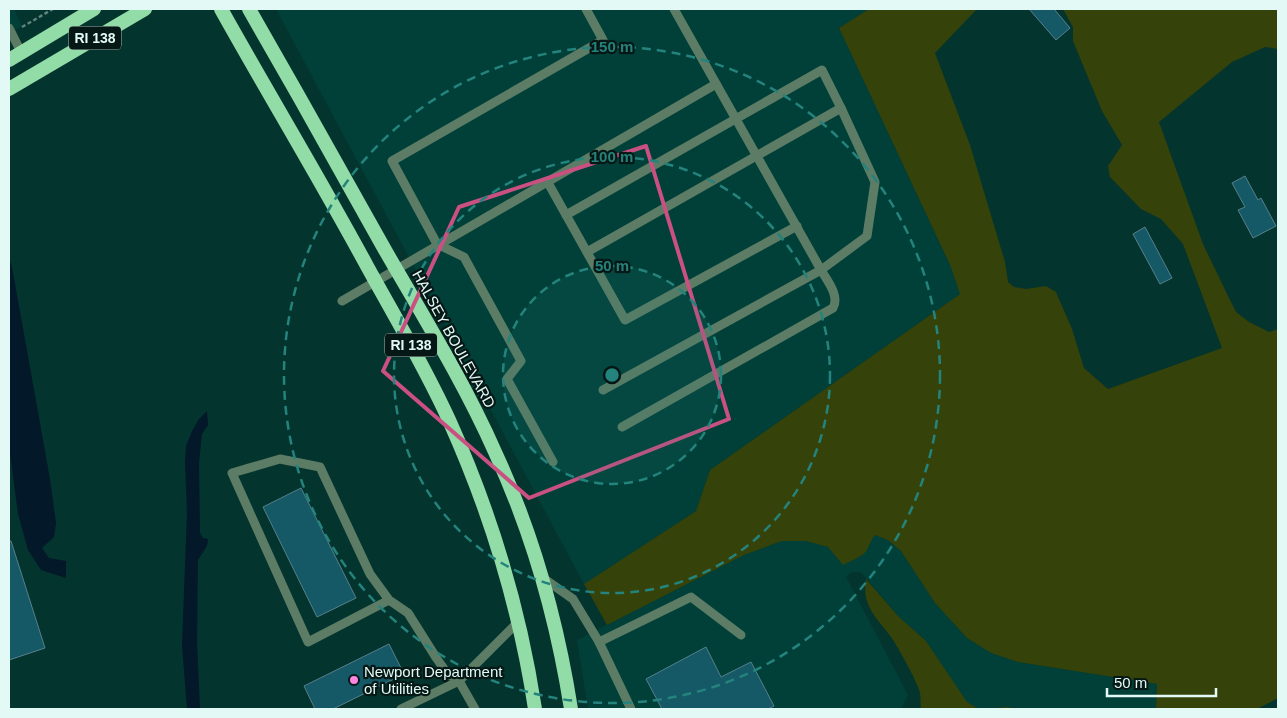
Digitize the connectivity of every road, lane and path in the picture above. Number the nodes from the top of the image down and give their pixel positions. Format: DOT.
graph roads {
  1 [pos="53,9"];
  2 [pos="94,9"];
  3 [pos="144,9"];
  4 [pos="222,9"];
  5 [pos="249,9"];
  6 [pos="586,9"];
  7 [pos="674,9"];
  8 [pos="23,26"];
  9 [pos="9,28"];
  10 [pos="15,56"];
  11 [pos="716,84"];
  12 [pos="9,89"];
  13 [pos="841,108"];
  14 [pos="736,118"];
  15 [pos="757,155"];
  16 [pos="547,181"];
  17 [pos="566,215"];
  18 [pos="797,226"];
  19 [pos="437,244"];
  20 [pos="587,252"];
  21 [pos="396,268"];
  22 [pos="821,270"];
  23 [pos="376,281"];
  24 [pos="342,301"];
  25 [pos="603,390"];
  26 [pos="622,428"];
  27 [pos="554,462"];
  28 [pos="543,578"];
  29 [pos="389,600"];
  30 [pos="518,622"];
  31 [pos="741,635"];
  32 [pos="599,642"];
  33 [pos="459,681"];
  34 [pos="401,709"];
  35 [pos="475,709"];
  36 [pos="535,709"];
  37 [pos="571,709"];
  38 [pos="631,709"];
  1 -- 8 [label="path"];
  2 -- 10 [label="highway, RI 138"];
  3 -- 12 [label="highway, RI 138"];
  4 -- 23 [label="highway, RI 138"];
  5 -- 21 [label="highway, HALSEY BOULEVARD / RI 138"];
  6 -- 19 [label="lane"];
  7 -- 11 [label="lane"];
  9 -- 10 [label="lane"];
  11 -- 14 [label="lane"];
  11 -- 16 [label="lane"];
  13 -- 14 [label="lane"];
  13 -- 15 [label="lane"];
  13 -- 22 [label="lane"];
  14 -- 15 [label="lane"];
  14 -- 17 [label="lane"];
  15 -- 18 [label="lane"];
  15 -- 20 [label="lane"];
  16 -- 17 [label="lane"];
  16 -- 19 [label="lane"];
  17 -- 20 [label="lane"];
  18 -- 20 [label="lane"];
  18 -- 22 [label="lane"];
  19 -- 21 [label="lane"];
  19 -- 27 [label="lane"];
  21 -- 23 [label="lane"];
  21 -- 28 [label="highway, HALSEY BOULEVARD / RI 138"];
  22 -- 25 [label="lane"];
  22 -- 26 [label="lane"];
  23 -- 24 [label="lane"];
  23 -- 30 [label="highway, RI 138"];
  28 -- 32 [label="lane"];
  28 -- 37 [label="highway, HALSEY BOULEVARD / RI 138"];
  29 -- 29 [label="lane"];
  29 -- 33 [label="lane"];
  30 -- 33 [label="lane"];
  30 -- 36 [label="highway, RI 138"];
  31 -- 32 [label="lane"];
  32 -- 38 [label="lane"];
  33 -- 34 [label="lane"];
  33 -- 35 [label="lane"];
}
